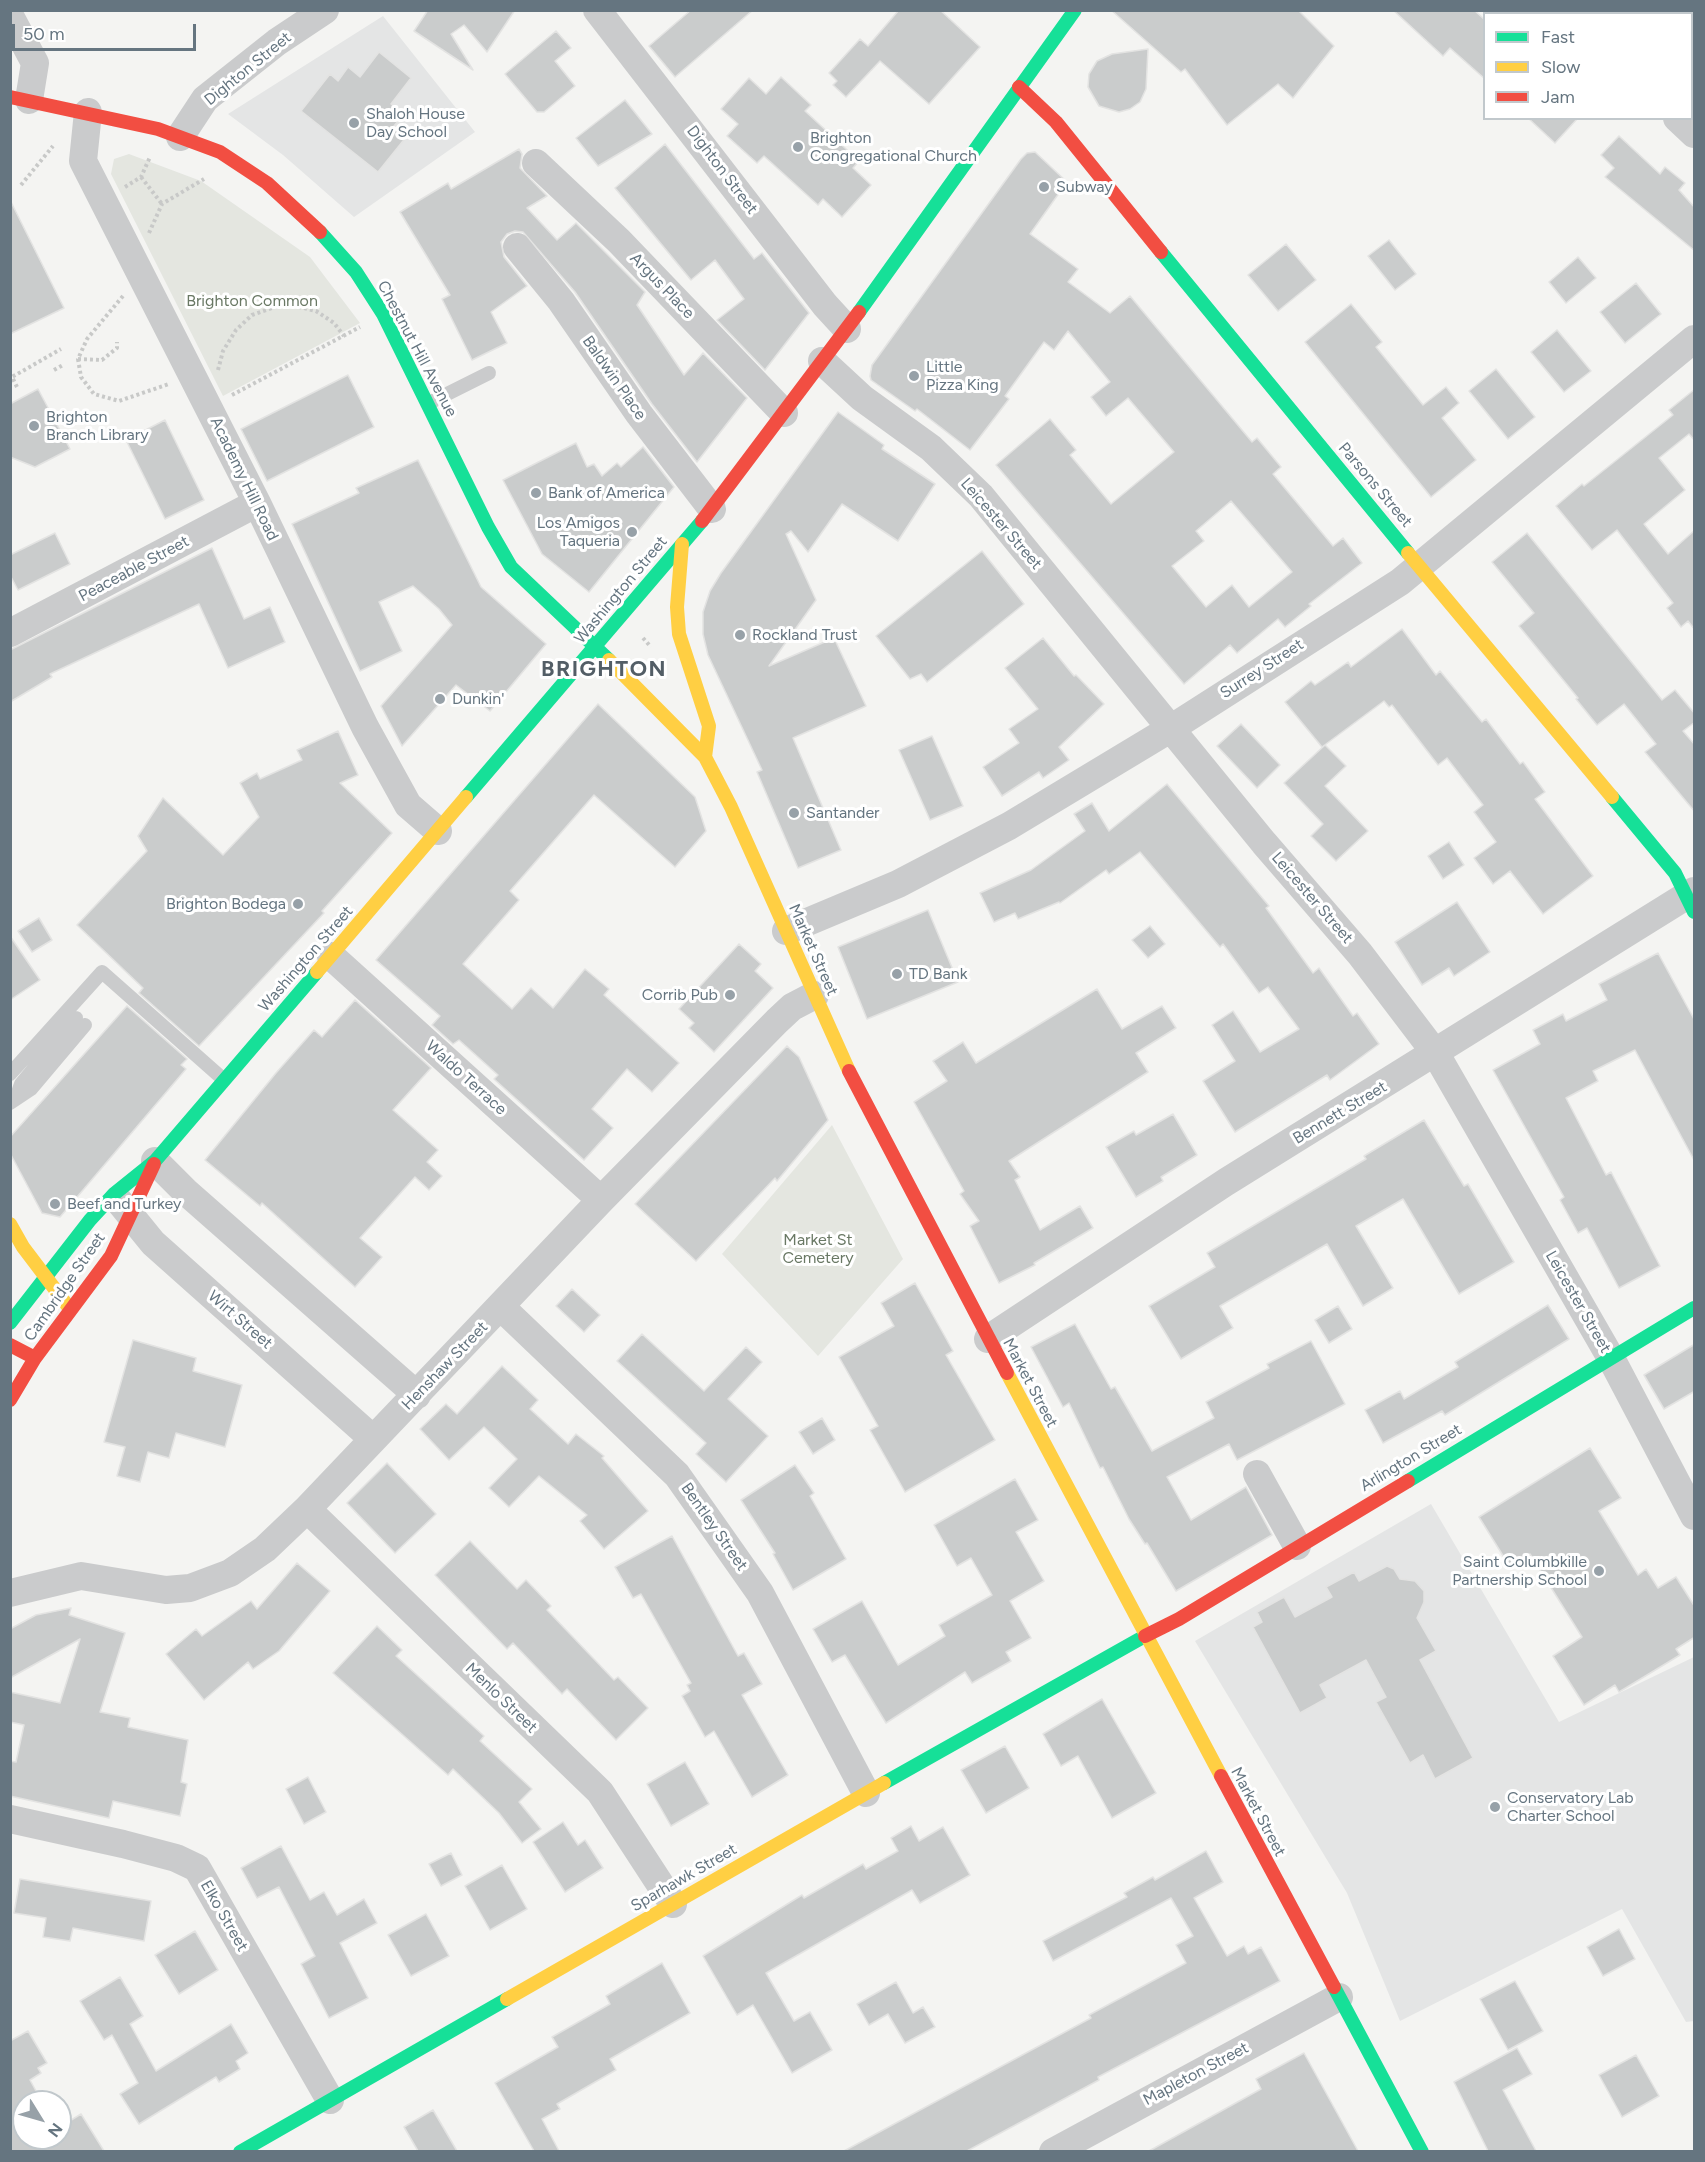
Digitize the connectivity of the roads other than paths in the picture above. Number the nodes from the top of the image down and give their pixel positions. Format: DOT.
graph roads {
  1 [pos="325,10"];
  2 [pos="597,10"];
  3 [pos="1074,10"];
  4 [pos="10,16"];
  5 [pos="1019,87"];
  6 [pos="20,98"];
  7 [pos="88,112"];
  8 [pos="1679,120"];
  9 [pos="1695,134"];
  10 [pos="180,137"];
  11 [pos="536,163"];
  12 [pos="517,246"];
  13 [pos="847,329"];
  14 [pos="1695,339"];
  15 [pos="822,361"];
  16 [pos="489,373"];
  17 [pos="429,403"];
  18 [pos="784,413"];
  19 [pos="257,502"];
  20 [pos="712,509"];
  21 [pos="682,544"];
  22 [pos="1420,565"];
  23 [pos="10,633"];
  24 [pos="595,646"];
  25 [pos="1170,729"];
  26 [pos="705,757"];
  27 [pos="438,831"];
  28 [pos="1691,900"];
  29 [pos="786,931"];
  30 [pos="331,956"];
  31 [pos="815,995"];
  32 [pos="81,1022"];
  33 [pos="1436,1054"];
  34 [pos="10,1074"];
  35 [pos="223,1079"];
  36 [pos="13,1100"];
  37 [pos="155,1161"];
  38 [pos="114,1194"];
  39 [pos="601,1200"];
  40 [pos="130,1218"];
  41 [pos="10,1224"];
  42 [pos="44,1276"];
  43 [pos="501,1307"];
  44 [pos="1695,1308"];
  45 [pos="70,1309"];
  46 [pos="10,1323"];
  47 [pos="988,1339"];
  48 [pos="10,1345"];
  49 [pos="35,1358"];
  50 [pos="1612,1360"];
  51 [pos="12,1392"];
  52 [pos="417,1395"];
  53 [pos="374,1439"];
  54 [pos="1257,1474"];
  55 [pos="307,1509"];
  56 [pos="1695,1516"];
  57 [pos="1297,1546"];
  58 [pos="10,1593"];
  59 [pos="1145,1636"];
  60 [pos="866,1793"];
  61 [pos="10,1820"];
  62 [pos="673,1904"];
  63 [pos="1339,1996"];
  64 [pos="330,2100"];
  65 [pos="240,2151"];
  66 [pos="1053,2151"];
  67 [pos="1422,2151"];
  1 -- 10 [label="street, Dighton Street"];
  2 -- 13 [label="street, Dighton Street"];
  3 -- 5 [label="main road, Washington Street"];
  4 -- 6 [label="street"];
  5 -- 13 [label="main road, Washington Street"];
  5 -- 22 [label="main road, Parsons Street"];
  6 -- 7 [label="main road, Chestnut Hill Avenue"];
  7 -- 10 [label="main road, Chestnut Hill Avenue"];
  7 -- 19 [label="street, Academy Hill Road"];
  8 -- 9 [label="street"];
  10 -- 17 [label="main road, Chestnut Hill Avenue"];
  11 -- 18 [label="street, Argus Place"];
  12 -- 20 [label="street, Baldwin Place"];
  13 -- 15 [label="main road, Washington Street"];
  14 -- 22 [label="street, Surrey Street"];
  15 -- 18 [label="main road, Washington Street"];
  15 -- 25 [label="street, Leicester Street"];
  16 -- 17 [label="lane"];
  17 -- 24 [label="main road, Chestnut Hill Avenue"];
  18 -- 20 [label="main road, Washington Street"];
  19 -- 23 [label="street, Peaceable Street"];
  19 -- 27 [label="street, Academy Hill Road"];
  20 -- 21 [label="main road, Washington Street"];
  21 -- 24 [label="main road, Washington Street"];
  21 -- 26 [label="main road"];
  22 -- 25 [label="street, Surrey Street"];
  22 -- 28 [label="main road, Parsons Street"];
  24 -- 26 [label="main road, Market Street"];
  24 -- 27 [label="main road, Washington Street"];
  25 -- 29 [label="street, Surrey Street"];
  25 -- 33 [label="street, Leicester Street"];
  26 -- 29 [label="main road, Market Street"];
  27 -- 30 [label="main road, Washington Street"];
  28 -- 33 [label="street, Bennett Street"];
  29 -- 31 [label="main road, Market Street"];
  30 -- 35 [label="main road, Washington Street"];
  30 -- 39 [label="street, Waldo Terrace"];
  31 -- 39 [label="street, Henshaw Street"];
  31 -- 47 [label="main road, Market Street"];
  32 -- 36 [label="lane"];
  33 -- 47 [label="street, Bennett Street"];
  33 -- 50 [label="street, Leicester Street"];
  34 -- 35 [label="lane"];
  35 -- 37 [label="main road, Washington Street"];
  37 -- 38 [label="main road, Cambridge Street"];
  37 -- 40 [label="main road, Cambridge Street"];
  37 -- 52 [label="street"];
  38 -- 40 [label="street, Wirt Street"];
  38 -- 42 [label="main road, Cambridge Street"];
  39 -- 43 [label="street, Henshaw Street"];
  40 -- 45 [label="main road, Cambridge Street"];
  40 -- 53 [label="street, Wirt Street"];
  41 -- 42 [label="main road"];
  42 -- 45 [label="main road"];
  42 -- 46 [label="main road, Cambridge Street"];
  43 -- 52 [label="street, Henshaw Street"];
  43 -- 60 [label="street, Bentley Street"];
  44 -- 50 [label="main road, Arlington Street"];
  45 -- 49 [label="main road, Cambridge Street"];
  47 -- 59 [label="main road, Market Street"];
  48 -- 49 [label="main road"];
  49 -- 51 [label="main road, Cambridge Street"];
  50 -- 56 [label="street, Leicester Street"];
  50 -- 57 [label="main road, Arlington Street"];
  52 -- 53 [label="street, Henshaw Street"];
  53 -- 55 [label="street, Henshaw Street"];
  54 -- 57 [label="street"];
  55 -- 58 [label="street, Henshaw Street"];
  55 -- 62 [label="street, Menlo Street"];
  57 -- 59 [label="main road, Arlington Street"];
  59 -- 60 [label="main road, Sparhawk Street"];
  59 -- 63 [label="main road, Market Street"];
  60 -- 62 [label="main road, Sparhawk Street"];
  61 -- 64 [label="street, Elko Street"];
  62 -- 64 [label="main road, Sparhawk Street"];
  63 -- 66 [label="street, Mapleton Street"];
  63 -- 67 [label="main road, Market Street"];
  64 -- 65 [label="main road, Sparhawk Street"];
}
